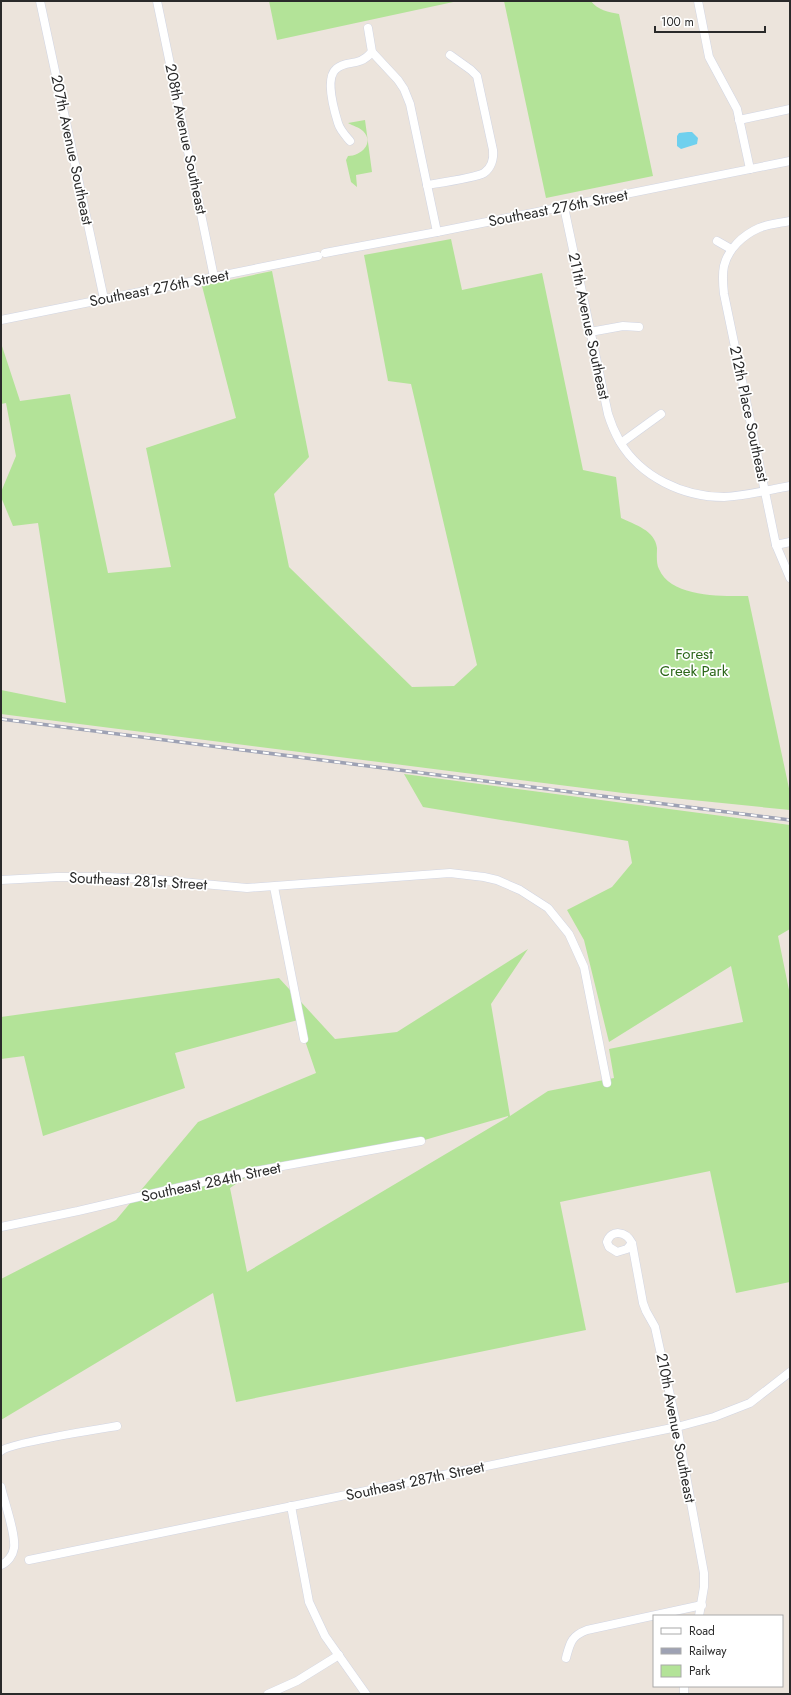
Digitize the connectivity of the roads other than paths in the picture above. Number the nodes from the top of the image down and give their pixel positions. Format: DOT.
graph roads {
  1 [pos="40,1"];
  2 [pos="157,1"];
  3 [pos="698,1"];
  4 [pos="368,28"];
  5 [pos="372,52"];
  6 [pos="450,55"];
  7 [pos="790,109"];
  8 [pos="739,120"];
  9 [pos="350,141"];
  10 [pos="790,161"];
  11 [pos="750,169"];
  12 [pos="427,185"];
  13 [pos="564,207"];
  14 [pos="790,221"];
  15 [pos="437,232"];
  16 [pos="717,241"];
  17 [pos="731,249"];
  18 [pos="214,277"];
  19 [pos="104,299"];
  20 [pos="1,320"];
  21 [pos="639,327"];
  22 [pos="590,332"];
  23 [pos="661,414"];
  24 [pos="621,443"];
  25 [pos="790,486"];
  26 [pos="765,491"];
  27 [pos="790,542"];
  28 [pos="776,545"];
  29 [pos="790,578"];
  30 [pos="1,880"];
  31 [pos="274,887"];
  32 [pos="304,1039"];
  33 [pos="607,1083"];
  34 [pos="421,1141"];
  35 [pos="1,1227"];
  36 [pos="632,1242"];
  37 [pos="790,1372"];
  38 [pos="116,1426"];
  39 [pos="677,1427"];
  40 [pos="1,1451"];
  41 [pos="1,1487"];
  42 [pos="291,1506"];
  43 [pos="29,1560"];
  44 [pos="4,1562"];
  45 [pos="702,1605"];
  46 [pos="656,1615"];
  47 [pos="699,1615"];
  48 [pos="653,1616"];
  49 [pos="339,1655"];
  50 [pos="566,1658"];
  51 [pos="268,1694"];
  52 [pos="366,1694"];
  1 -- 19 [label="street, 207th Avenue Southeast"];
  2 -- 18 [label="street, 208th Avenue Southeast"];
  3 -- 8 [label="street"];
  4 -- 5 [label="street"];
  5 -- 9 [label="street"];
  5 -- 12 [label="street"];
  6 -- 12 [label="street"];
  7 -- 8 [label="street"];
  8 -- 11 [label="street"];
  10 -- 11 [label="street, Southeast 276th Street"];
  11 -- 13 [label="street, Southeast 276th Street"];
  12 -- 15 [label="street"];
  13 -- 15 [label="street, Southeast 276th Street"];
  13 -- 22 [label="street, 211th Avenue Southeast"];
  14 -- 17 [label="street"];
  15 -- 18 [label="street, Southeast 276th Street"];
  16 -- 17 [label="street"];
  17 -- 26 [label="street, 212th Place Southeast"];
  18 -- 19 [label="street, Southeast 276th Street"];
  19 -- 20 [label="street, Southeast 276th Street"];
  21 -- 22 [label="street"];
  22 -- 24 [label="street, 211th Avenue Southeast"];
  23 -- 24 [label="street"];
  24 -- 26 [label="street, 211th Avenue Southeast"];
  25 -- 26 [label="street, 211th Avenue Southeast"];
  26 -- 28 [label="street, 212th Place Southeast"];
  27 -- 28 [label="street"];
  28 -- 29 [label="street, 212th Place Southeast"];
  30 -- 31 [label="street, Southeast 281st Street"];
  31 -- 32 [label="street"];
  31 -- 33 [label="street, Southeast 281st Street"];
  34 -- 35 [label="street, Southeast 284th Street"];
  36 -- 39 [label="street, 210th Avenue Southeast"];
  37 -- 39 [label="street, Southeast 287th Street"];
  38 -- 40 [label="street"];
  39 -- 42 [label="street, Southeast 287th Street"];
  39 -- 45 [label="street, 210th Avenue Southeast"];
  41 -- 44 [label="street"];
  42 -- 43 [label="street, Southeast 287th Street"];
  42 -- 49 [label="street"];
  45 -- 46 [label="street"];
  45 -- 47 [label="street, 210th Avenue Southeast"];
  48 -- 50 [label="street"];
  49 -- 51 [label="street"];
  49 -- 52 [label="street"];
}
